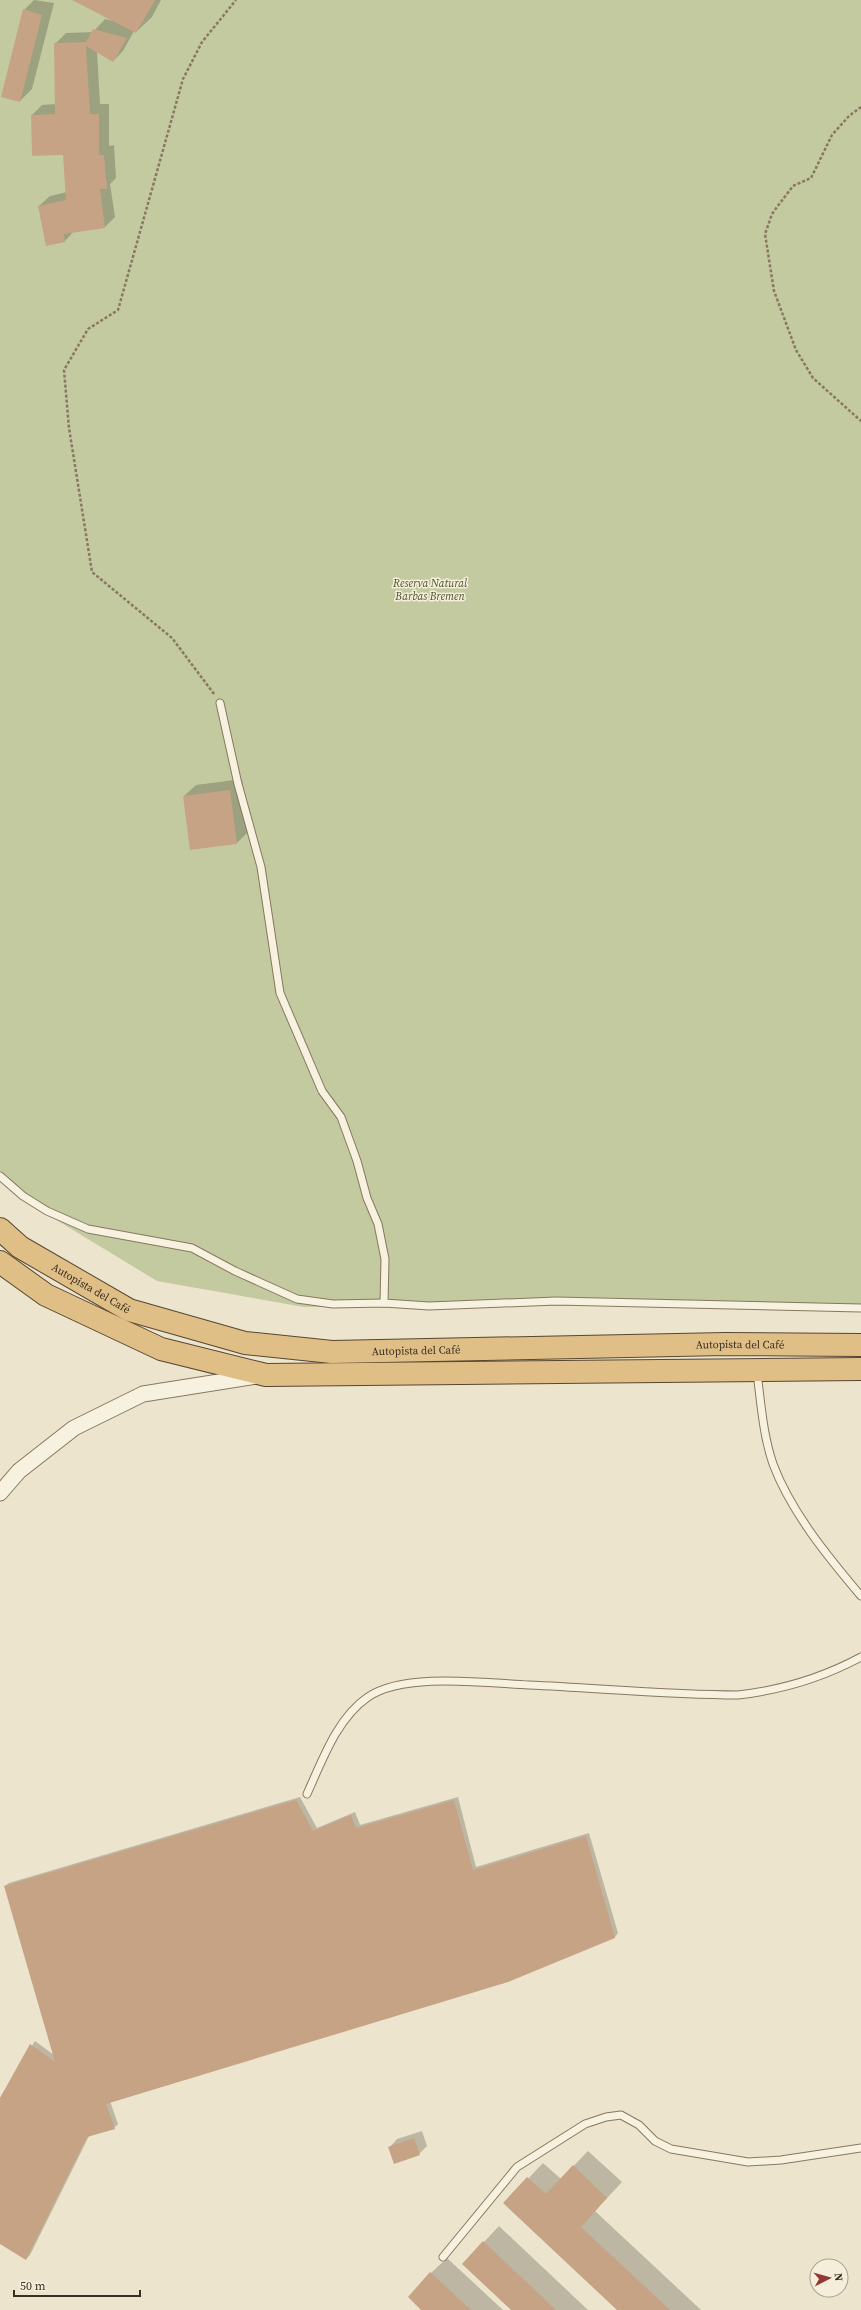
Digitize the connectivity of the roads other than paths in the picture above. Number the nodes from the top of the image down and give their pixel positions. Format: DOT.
graph roads {
  1 [pos="220,703"];
  2 [pos="0,1176"];
  3 [pos="0,1229"];
  4 [pos="0,1262"];
  5 [pos="384,1303"];
  6 [pos="861,1308"];
  7 [pos="861,1345"];
  8 [pos="861,1369"];
  9 [pos="757,1370"];
  10 [pos="266,1375"];
  11 [pos="0,1493"];
  12 [pos="861,1596"];
  13 [pos="861,1657"];
  14 [pos="307,1794"];
  15 [pos="861,2148"];
  16 [pos="443,2257"];
  1 -- 5 [label="lane"];
  2 -- 5 [label="lane"];
  3 -- 7 [label="highway, Autopista del Café"];
  4 -- 10 [label="highway, Autopista del Café"];
  5 -- 6 [label="lane"];
  8 -- 9 [label="highway, Autopista del Café"];
  9 -- 10 [label="highway, Autopista del Café"];
  9 -- 12 [label="lane"];
  10 -- 11 [label="street"];
  13 -- 14 [label="lane"];
  15 -- 16 [label="lane"];
}
